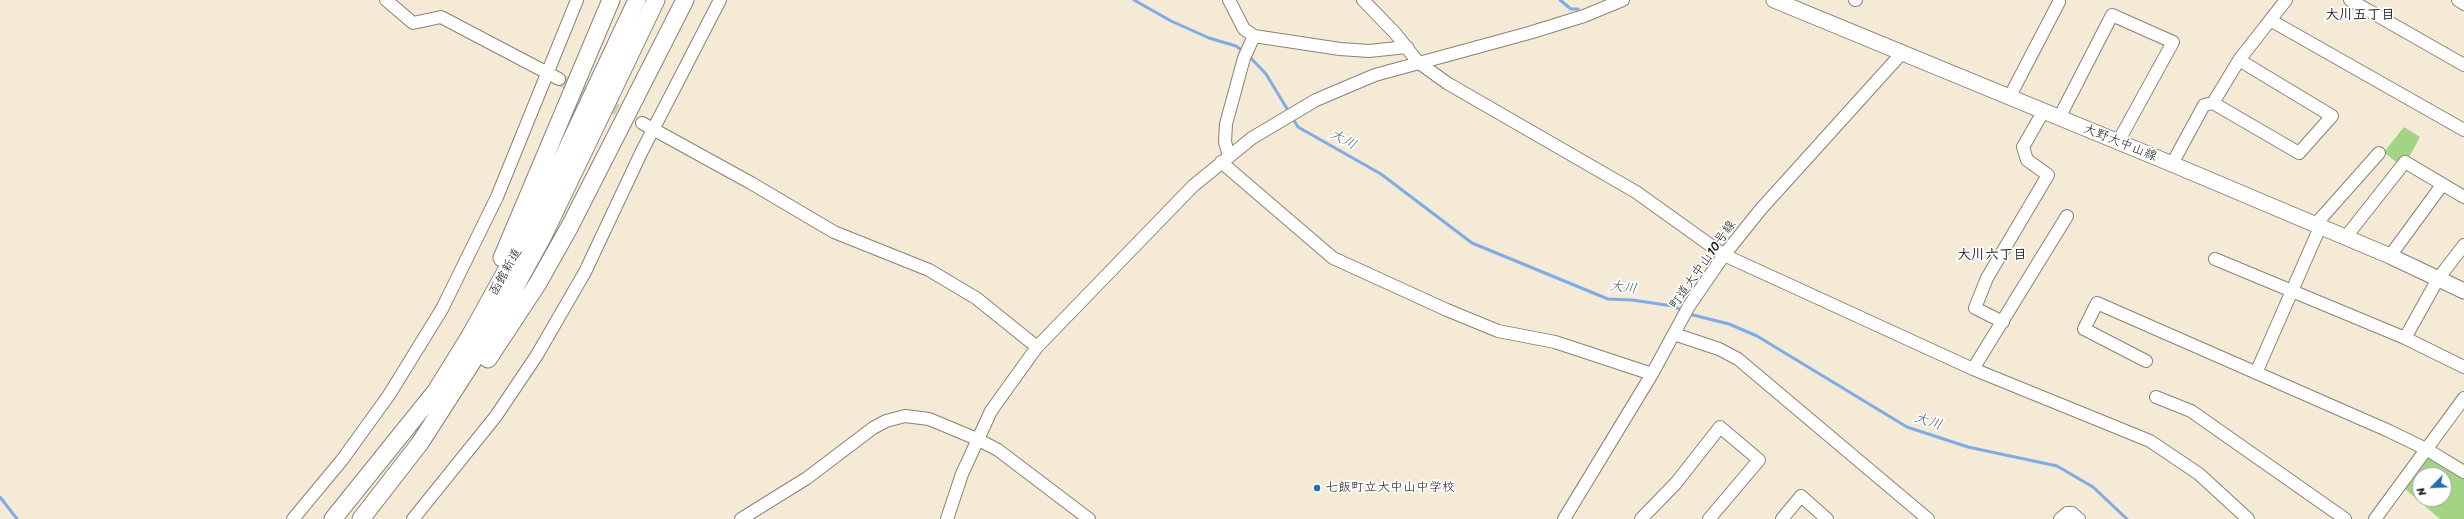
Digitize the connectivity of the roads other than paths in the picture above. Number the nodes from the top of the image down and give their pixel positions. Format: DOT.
graph roads {
  1 [pos="386,0"];
  2 [pos="577,0"];
  3 [pos="611,0"];
  4 [pos="637,0"];
  5 [pos="656,0"];
  6 [pos="685,0"];
  7 [pos="720,0"];
  8 [pos="1229,0"];
  9 [pos="1363,0"];
  10 [pos="1623,0"];
  11 [pos="1774,0"];
  12 [pos="2286,0"];
  13 [pos="2350,0"];
  14 [pos="2458,0"];
  15 [pos="2059,2"];
  16 [pos="2464,4"];
  17 [pos="2270,20"];
  18 [pos="1254,36"];
  19 [pos="1407,47"];
  20 [pos="1902,53"];
  21 [pos="2239,60"];
  22 [pos="1418,62"];
  23 [pos="2464,65"];
  24 [pos="547,72"];
  25 [pos="559,79"];
  26 [pos="2009,98"];
  27 [pos="2213,103"];
  28 [pos="2043,112"];
  29 [pos="2059,118"];
  30 [pos="642,123"];
  31 [pos="654,129"];
  32 [pos="2464,130"];
  33 [pos="2118,142"];
  34 [pos="2380,153"];
  35 [pos="1225,159"];
  36 [pos="2172,164"];
  37 [pos="2442,185"];
  38 [pos="2464,197"];
  39 [pos="2067,216"];
  40 [pos="2317,226"];
  41 [pos="2345,238"];
  42 [pos="2464,245"];
  43 [pos="1724,255"];
  44 [pos="2390,256"];
  45 [pos="2215,259"];
  46 [pos="2438,279"];
  47 [pos="2292,291"];
  48 [pos="2464,291"];
  49 [pos="2003,322"];
  50 [pos="1676,330"];
  51 [pos="2405,338"];
  52 [pos="1037,347"];
  53 [pos="2146,361"];
  54 [pos="2464,367"];
  55 [pos="1973,370"];
  56 [pos="2256,373"];
  57 [pos="1652,374"];
  58 [pos="436,391"];
  59 [pos="2156,396"];
  60 [pos="2464,398"];
  61 [pos="977,439"];
  62 [pos="2426,449"];
  63 [pos="2464,472"];
  64 [pos="378,500"];
  65 [pos="293,519"];
  66 [pos="333,519"];
  67 [pos="361,519"];
  68 [pos="413,519"];
  69 [pos="741,519"];
  70 [pos="947,519"];
  71 [pos="1090,519"];
  72 [pos="1564,519"];
  73 [pos="1641,519"];
  74 [pos="1709,519"];
  75 [pos="1782,519"];
  76 [pos="1827,519"];
  77 [pos="1928,519"];
  78 [pos="2060,519"];
  79 [pos="2079,519"];
  80 [pos="2248,519"];
  81 [pos="2345,519"];
  82 [pos="2375,519"];
  1 -- 24 [label="street"];
  2 -- 24 [label="street"];
  3 -- 58 [label="highway"];
  4 -- 58 [label="highway, 函館新道"];
  5 -- 64 [label="highway, 函館新道"];
  6 -- 64 [label="highway"];
  7 -- 31 [label="street"];
  8 -- 18 [label="street"];
  9 -- 19 [label="street"];
  10 -- 22 [label="street"];
  11 -- 20 [label="main road, 大野大中山線"];
  12 -- 17 [label="street"];
  13 -- 23 [label="street"];
  14 -- 16 [label="street"];
  15 -- 26 [label="street"];
  17 -- 21 [label="street"];
  17 -- 32 [label="street"];
  18 -- 19 [label="street"];
  18 -- 35 [label="street"];
  19 -- 22 [label="street"];
  20 -- 26 [label="main road, 大野大中山線"];
  20 -- 43 [label="street, 町道大中山10号線"];
  21 -- 27 [label="street"];
  21 -- 27 [label="street"];
  22 -- 35 [label="street"];
  22 -- 43 [label="street"];
  24 -- 25 [label="street"];
  24 -- 65 [label="street"];
  26 -- 28 [label="main road, 大野大中山線"];
  27 -- 36 [label="street"];
  28 -- 29 [label="main road, 大野大中山線"];
  28 -- 49 [label="street"];
  29 -- 33 [label="main road, 大野大中山線"];
  29 -- 33 [label="street"];
  30 -- 31 [label="street"];
  31 -- 52 [label="street"];
  31 -- 68 [label="street"];
  33 -- 36 [label="main road, 大野大中山線"];
  34 -- 40 [label="street"];
  35 -- 52 [label="street"];
  35 -- 57 [label="street"];
  36 -- 40 [label="main road, 大野大中山線"];
  37 -- 38 [label="street"];
  37 -- 41 [label="street"];
  37 -- 44 [label="street"];
  39 -- 49 [label="street"];
  40 -- 41 [label="main road, 大野大中山線"];
  40 -- 47 [label="street"];
  41 -- 44 [label="main road, 大野大中山線"];
  42 -- 46 [label="street"];
  43 -- 50 [label="street, 町道大中山10号線"];
  43 -- 55 [label="street"];
  44 -- 46 [label="main road, 大野大中山線"];
  45 -- 47 [label="street"];
  46 -- 48 [label="main road, 大野大中山線"];
  46 -- 51 [label="street"];
  47 -- 51 [label="street"];
  47 -- 56 [label="street"];
  49 -- 55 [label="street"];
  50 -- 57 [label="street, 町道大中山10号線"];
  50 -- 77 [label="street"];
  51 -- 54 [label="street"];
  52 -- 61 [label="street"];
  53 -- 56 [label="street"];
  55 -- 80 [label="street"];
  56 -- 62 [label="street"];
  57 -- 72 [label="street, 町道大中山10号線"];
  58 -- 66 [label="highway, 函館新道"];
  59 -- 81 [label="street"];
  60 -- 62 [label="street"];
  61 -- 69 [label="street"];
  61 -- 70 [label="street"];
  61 -- 71 [label="street"];
  62 -- 63 [label="street"];
  62 -- 82 [label="street"];
  64 -- 67 [label="highway, 函館新道"];
  73 -- 74 [label="street"];
  75 -- 76 [label="street"];
  78 -- 79 [label="street"];
}
